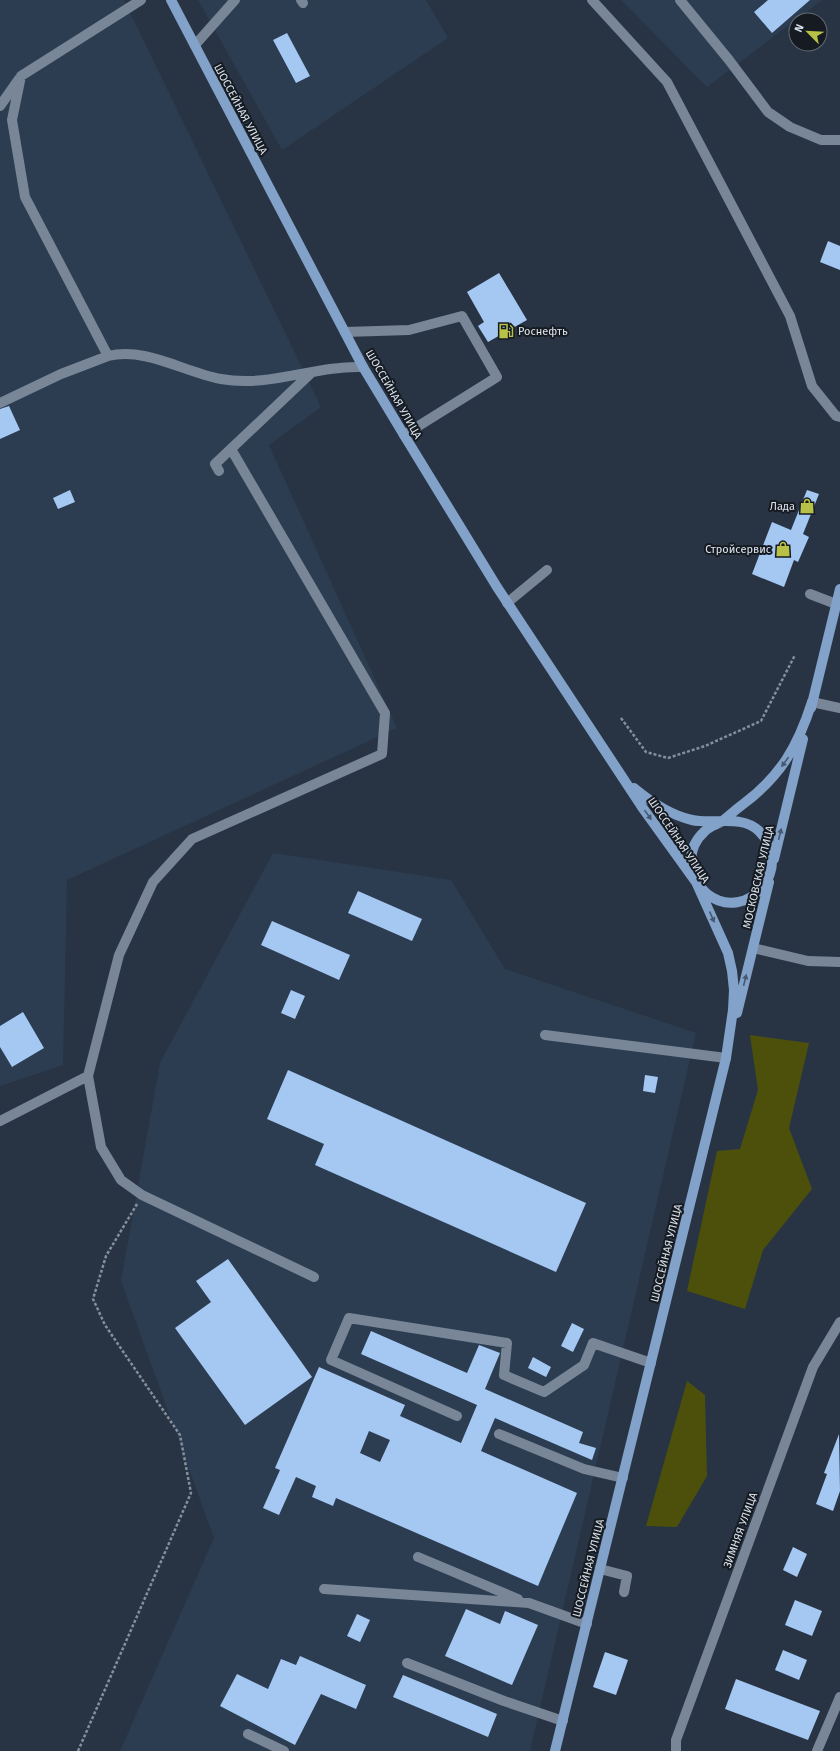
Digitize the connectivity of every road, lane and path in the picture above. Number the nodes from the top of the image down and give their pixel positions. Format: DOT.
graph roads {
  1 [pos="140,0"];
  2 [pos="171,0"];
  3 [pos="235,0"];
  4 [pos="592,0"];
  5 [pos="680,0"];
  6 [pos="195,45"];
  7 [pos="21,76"];
  8 [pos="0,106"];
  9 [pos="840,140"];
  10 [pos="345,332"];
  11 [pos="108,356"];
  12 [pos="363,367"];
  13 [pos="311,373"];
  14 [pos="0,403"];
  15 [pos="840,418"];
  16 [pos="404,435"];
  17 [pos="231,448"];
  18 [pos="219,470"];
  19 [pos="548,570"];
  20 [pos="840,589"];
  21 [pos="810,594"];
  22 [pos="507,603"];
  23 [pos="836,604"];
  24 [pos="795,655"];
  25 [pos="812,702"];
  26 [pos="840,708"];
  27 [pos="621,718"];
  28 [pos="626,782"];
  29 [pos="720,822"];
  30 [pos="771,872"];
  31 [pos="696,882"];
  32 [pos="753,948"];
  33 [pos="840,962"];
  34 [pos="545,1035"];
  35 [pos="726,1058"];
  36 [pos="88,1076"];
  37 [pos="0,1121"];
  38 [pos="142,1195"];
  39 [pos="314,1277"];
  40 [pos="840,1322"];
  41 [pos="651,1363"];
  42 [pos="457,1416"];
  43 [pos="499,1434"];
  44 [pos="623,1478"];
  45 [pos="418,1557"];
  46 [pos="600,1569"];
  47 [pos="324,1590"];
  48 [pos="624,1592"];
  49 [pos="526,1603"];
  50 [pos="587,1624"];
  51 [pos="407,1663"];
  52 [pos="840,1698"];
  53 [pos="563,1721"];
  54 [pos="248,1734"];
  55 [pos="78,1751"];
  56 [pos="284,1751"];
  57 [pos="555,1751"];
  58 [pos="676,1751"];
  59 [pos="817,1751"];
  1 -- 7 [label="street"];
  2 -- 6 [label="main road, ШОССЕЙНАЯ УЛИЦА"];
  3 -- 6 [label="street"];
  4 -- 15 [label="street"];
  5 -- 9 [label="street"];
  6 -- 10 [label="main road, ШОССЕЙНАЯ УЛИЦА"];
  7 -- 8 [label="street"];
  7 -- 11 [label="street"];
  10 -- 12 [label="main road, ШОССЕЙНАЯ УЛИЦА"];
  10 -- 16 [label="street"];
  11 -- 13 [label="street"];
  11 -- 14 [label="street"];
  12 -- 13 [label="street"];
  12 -- 16 [label="main road, ШОССЕЙНАЯ УЛИЦА"];
  13 -- 17 [label="street"];
  16 -- 22 [label="main road, ШОССЕЙНАЯ УЛИЦА"];
  17 -- 18 [label="street"];
  17 -- 36 [label="street"];
  19 -- 22 [label="street"];
  20 -- 23 [label="main road, МОСКОВСКАЯ УЛИЦА"];
  21 -- 23 [label="street"];
  22 -- 28 [label="main road, ШОССЕЙНАЯ УЛИЦА"];
  23 -- 25 [label="main road, МОСКОВСКАЯ УЛИЦА"];
  24 -- 27 [label="path"];
  25 -- 26 [label="street"];
  25 -- 29 [label="main road, МОСКОВСКАЯ УЛИЦА, one-way"];
  30 -- 25 [label="main road, МОСКОВСКАЯ УЛИЦА, one-way"];
  28 -- 29 [label="main road, ШОССЕЙНАЯ УЛИЦА"];
  28 -- 31 [label="main road, ШОССЕЙНАЯ УЛИЦА, one-way"];
  29 -- 30 [label="main road"];
  29 -- 31 [label="main road, МОСКОВСКАЯ УЛИЦА"];
  30 -- 31 [label="main road"];
  30 -- 32 [label="main road, МОСКОВСКАЯ УЛИЦА"];
  31 -- 35 [label="main road, ШОССЕЙНАЯ УЛИЦА, one-way"];
  32 -- 33 [label="street"];
  35 -- 32 [label="main road, МОСКОВСКАЯ УЛИЦА, one-way"];
  34 -- 35 [label="street"];
  35 -- 41 [label="main road, ШОССЕЙНАЯ УЛИЦА"];
  36 -- 37 [label="street"];
  36 -- 38 [label="street"];
  38 -- 39 [label="street"];
  38 -- 55 [label="path"];
  40 -- 58 [label="street, ЗИМНЯЯ УЛИЦА"];
  41 -- 42 [label="street"];
  41 -- 44 [label="main road, ШОССЕЙНАЯ УЛИЦА"];
  43 -- 44 [label="street"];
  44 -- 46 [label="main road, ШОССЕЙНАЯ УЛИЦА"];
  45 -- 49 [label="street"];
  46 -- 48 [label="street"];
  46 -- 50 [label="main road, ШОССЕЙНАЯ УЛИЦА"];
  47 -- 49 [label="street"];
  49 -- 50 [label="street"];
  50 -- 53 [label="main road, ШОССЕЙНАЯ УЛИЦА"];
  51 -- 53 [label="street"];
  52 -- 59 [label="street"];
  53 -- 57 [label="main road, ШОССЕЙНАЯ УЛИЦА"];
  54 -- 56 [label="street"];
}
